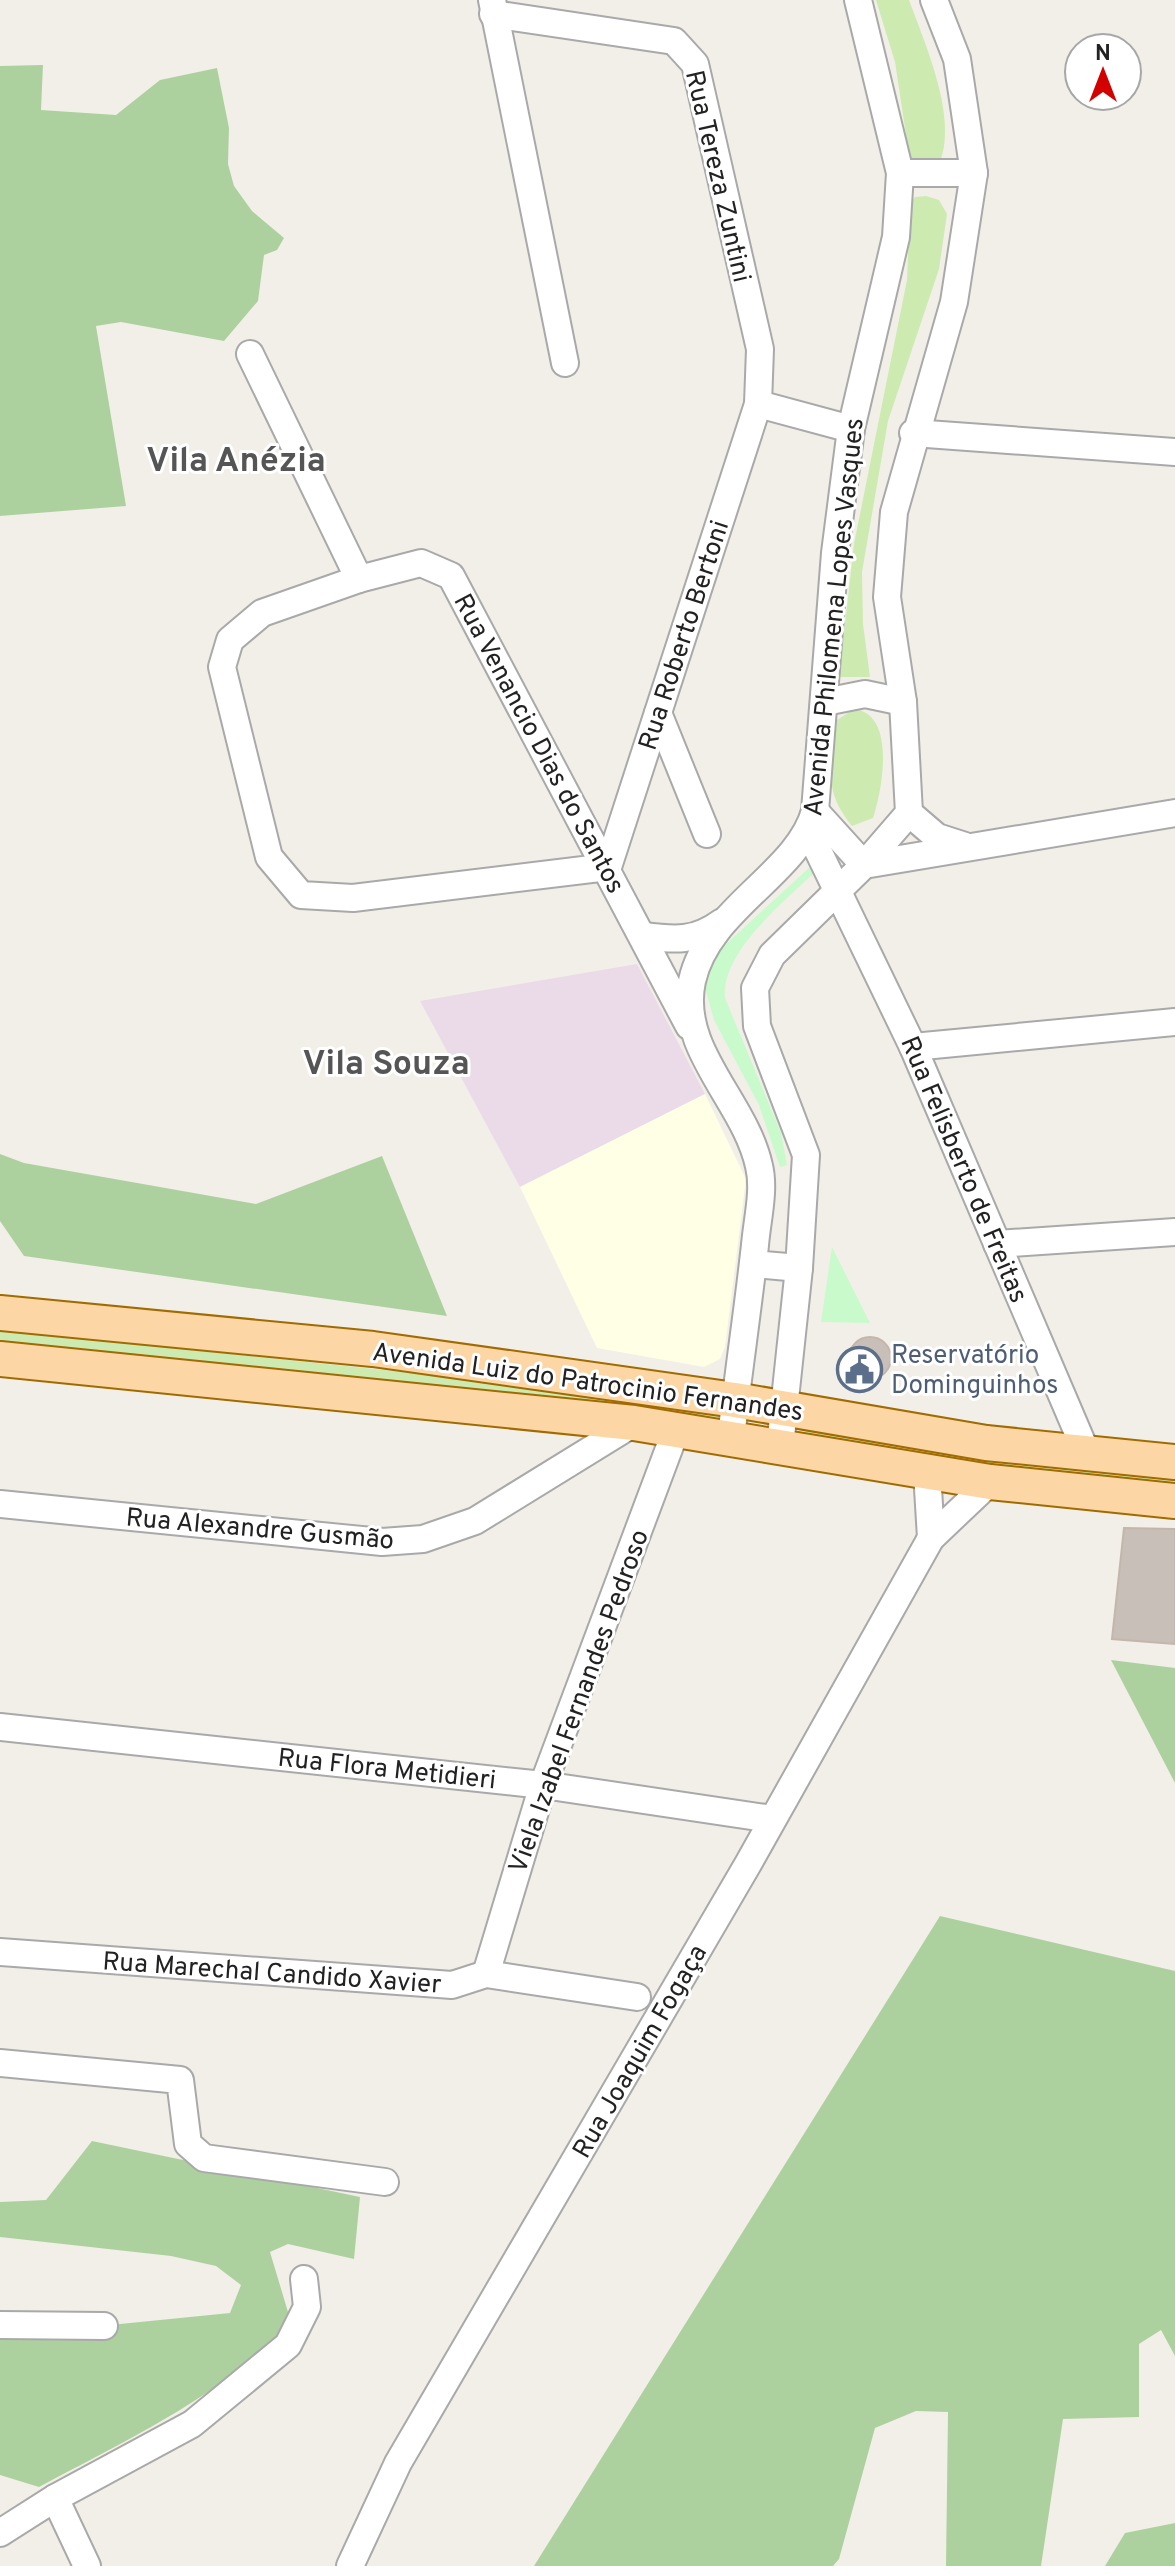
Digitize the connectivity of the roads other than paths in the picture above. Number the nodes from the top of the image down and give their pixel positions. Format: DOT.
graph roads {
  1 [pos="858,0"];
  2 [pos="934,0"];
  3 [pos="493,7"];
  4 [pos="900,173"];
  5 [pos="974,173"];
  6 [pos="250,354"];
  7 [pos="565,363"];
  8 [pos="758,404"];
  9 [pos="851,429"];
  10 [pos="913,433"];
  11 [pos="1175,452"];
  12 [pos="359,579"];
  13 [pos="825,702"];
  14 [pos="903,702"];
  15 [pos="658,713"];
  16 [pos="909,813"];
  17 [pos="1175,813"];
  18 [pos="812,822"];
  19 [pos="707,834"];
  20 [pos="969,847"];
  21 [pos="864,865"];
  22 [pos="608,867"];
  23 [pos="838,887"];
  24 [pos="723,921"];
  25 [pos="643,936"];
  26 [pos="1175,1022"];
  27 [pos="689,1026"];
  28 [pos="913,1047"];
  29 [pos="1175,1232"];
  30 [pos="997,1244"];
  31 [pos="753,1264"];
  32 [pos="799,1268"];
  33 [pos="0,1313"];
  34 [pos="0,1359"];
  35 [pos="735,1400"];
  36 [pos="784,1409"];
  37 [pos="634,1423"];
  38 [pos="676,1430"];
  39 [pos="731,1438"];
  40 [pos="780,1446"];
  41 [pos="1087,1454"];
  42 [pos="1175,1462"];
  43 [pos="927,1472"];
  44 [pos="990,1482"];
  45 [pos="1175,1501"];
  46 [pos="0,1504"];
  47 [pos="931,1538"];
  48 [pos="0,1727"];
  49 [pos="543,1785"];
  50 [pos="772,1819"];
  51 [pos="0,1952"];
  52 [pos="486,1974"];
  53 [pos="637,1997"];
  54 [pos="0,2063"];
  55 [pos="385,2182"];
  56 [pos="304,2279"];
  57 [pos="0,2325"];
  58 [pos="104,2326"];
  59 [pos="55,2498"];
  60 [pos="0,2533"];
  61 [pos="87,2566"];
  62 [pos="350,2566"];
  1 -- 4 [label="street, Avenida Philomena Lopes Vasques"];
  2 -- 5 [label="street, Avenida Philomena Lopes Vasques"];
  3 -- 7 [label="street"];
  3 -- 8 [label="street, Rua Tereza Zuntini"];
  4 -- 5 [label="street"];
  4 -- 9 [label="street, Avenida Philomena Lopes Vasques"];
  5 -- 10 [label="street, Avenida Philomena Lopes Vasques"];
  6 -- 12 [label="street"];
  8 -- 9 [label="street"];
  8 -- 15 [label="street, Rua Roberto Bertoni"];
  9 -- 13 [label="street, Avenida Philomena Lopes Vasques"];
  10 -- 11 [label="street"];
  10 -- 14 [label="street, Avenida Philomena Lopes Vasques"];
  12 -- 22 [label="street, Rua Venancio Dias do Santos"];
  12 -- 22 [label="street, Rua Venancio Dias do Santos"];
  13 -- 14 [label="street"];
  13 -- 18 [label="street, Avenida Philomena Lopes Vasques"];
  14 -- 16 [label="street, Avenida Philomena Lopes Vasques"];
  15 -- 19 [label="street"];
  15 -- 22 [label="street, Rua Roberto Bertoni"];
  16 -- 20 [label="street"];
  16 -- 21 [label="street"];
  17 -- 20 [label="street"];
  18 -- 21 [label="street"];
  18 -- 23 [label="street, Rua Felisberto de Freitas"];
  18 -- 24 [label="street, Avenida Philomena Lopes Vasques"];
  20 -- 21 [label="street"];
  21 -- 23 [label="street"];
  22 -- 25 [label="street, Rua Venancio Dias do Santos"];
  23 -- 28 [label="street, Rua Felisberto de Freitas"];
  23 -- 32 [label="street"];
  24 -- 25 [label="street, Avenida Philomena Lopes Vasques"];
  24 -- 27 [label="street, Avenida Philomena Lopes Vasques"];
  25 -- 27 [label="street, Rua Venancio Dias do Santos"];
  26 -- 28 [label="street"];
  27 -- 31 [label="street"];
  28 -- 30 [label="street, Rua Felisberto de Freitas"];
  29 -- 30 [label="street"];
  30 -- 41 [label="street, Rua Felisberto de Freitas"];
  31 -- 32 [label="street"];
  31 -- 35 [label="street"];
  32 -- 36 [label="street"];
  33 -- 35 [label="main road, Avenida Luiz do Patrocinio Fernandes"];
  34 -- 37 [label="main road, Avenida Luiz do Patrocinio Fernandes"];
  35 -- 36 [label="main road, Avenida Luiz do Patrocinio Fernandes"];
  35 -- 39 [label="street"];
  36 -- 40 [label="street"];
  36 -- 41 [label="main road, Avenida Luiz do Patrocinio Fernandes"];
  37 -- 38 [label="main road, Avenida Luiz do Patrocinio Fernandes"];
  37 -- 46 [label="street, Rua Alexandre Gusmão"];
  38 -- 39 [label="main road, Avenida Luiz do Patrocinio Fernandes"];
  38 -- 49 [label="street, Viela Izabel Fernandes Pedroso"];
  39 -- 40 [label="main road, Avenida Luiz do Patrocinio Fernandes"];
  40 -- 43 [label="main road, Avenida Luiz do Patrocinio Fernandes"];
  41 -- 42 [label="main road, Avenida Luiz do Patrocinio Fernandes"];
  43 -- 44 [label="main road, Avenida Luiz do Patrocinio Fernandes"];
  43 -- 47 [label="street"];
  44 -- 45 [label="main road, Avenida Luiz do Patrocinio Fernandes"];
  44 -- 47 [label="street, Rua Joaquim Fogaça"];
  47 -- 50 [label="street, Rua Joaquim Fogaça"];
  48 -- 49 [label="street, Rua Flora Metidieri"];
  49 -- 50 [label="street, Rua Flora Metidieri"];
  49 -- 52 [label="street, Viela Izabel Fernandes Pedroso"];
  50 -- 62 [label="street, Rua Joaquim Fogaça"];
  51 -- 52 [label="street, Rua Marechal Candido Xavier"];
  52 -- 53 [label="street, Rua Marechal Candido Xavier"];
  54 -- 55 [label="street"];
  56 -- 59 [label="street"];
  57 -- 58 [label="street"];
  59 -- 60 [label="street"];
  59 -- 61 [label="street"];
}
